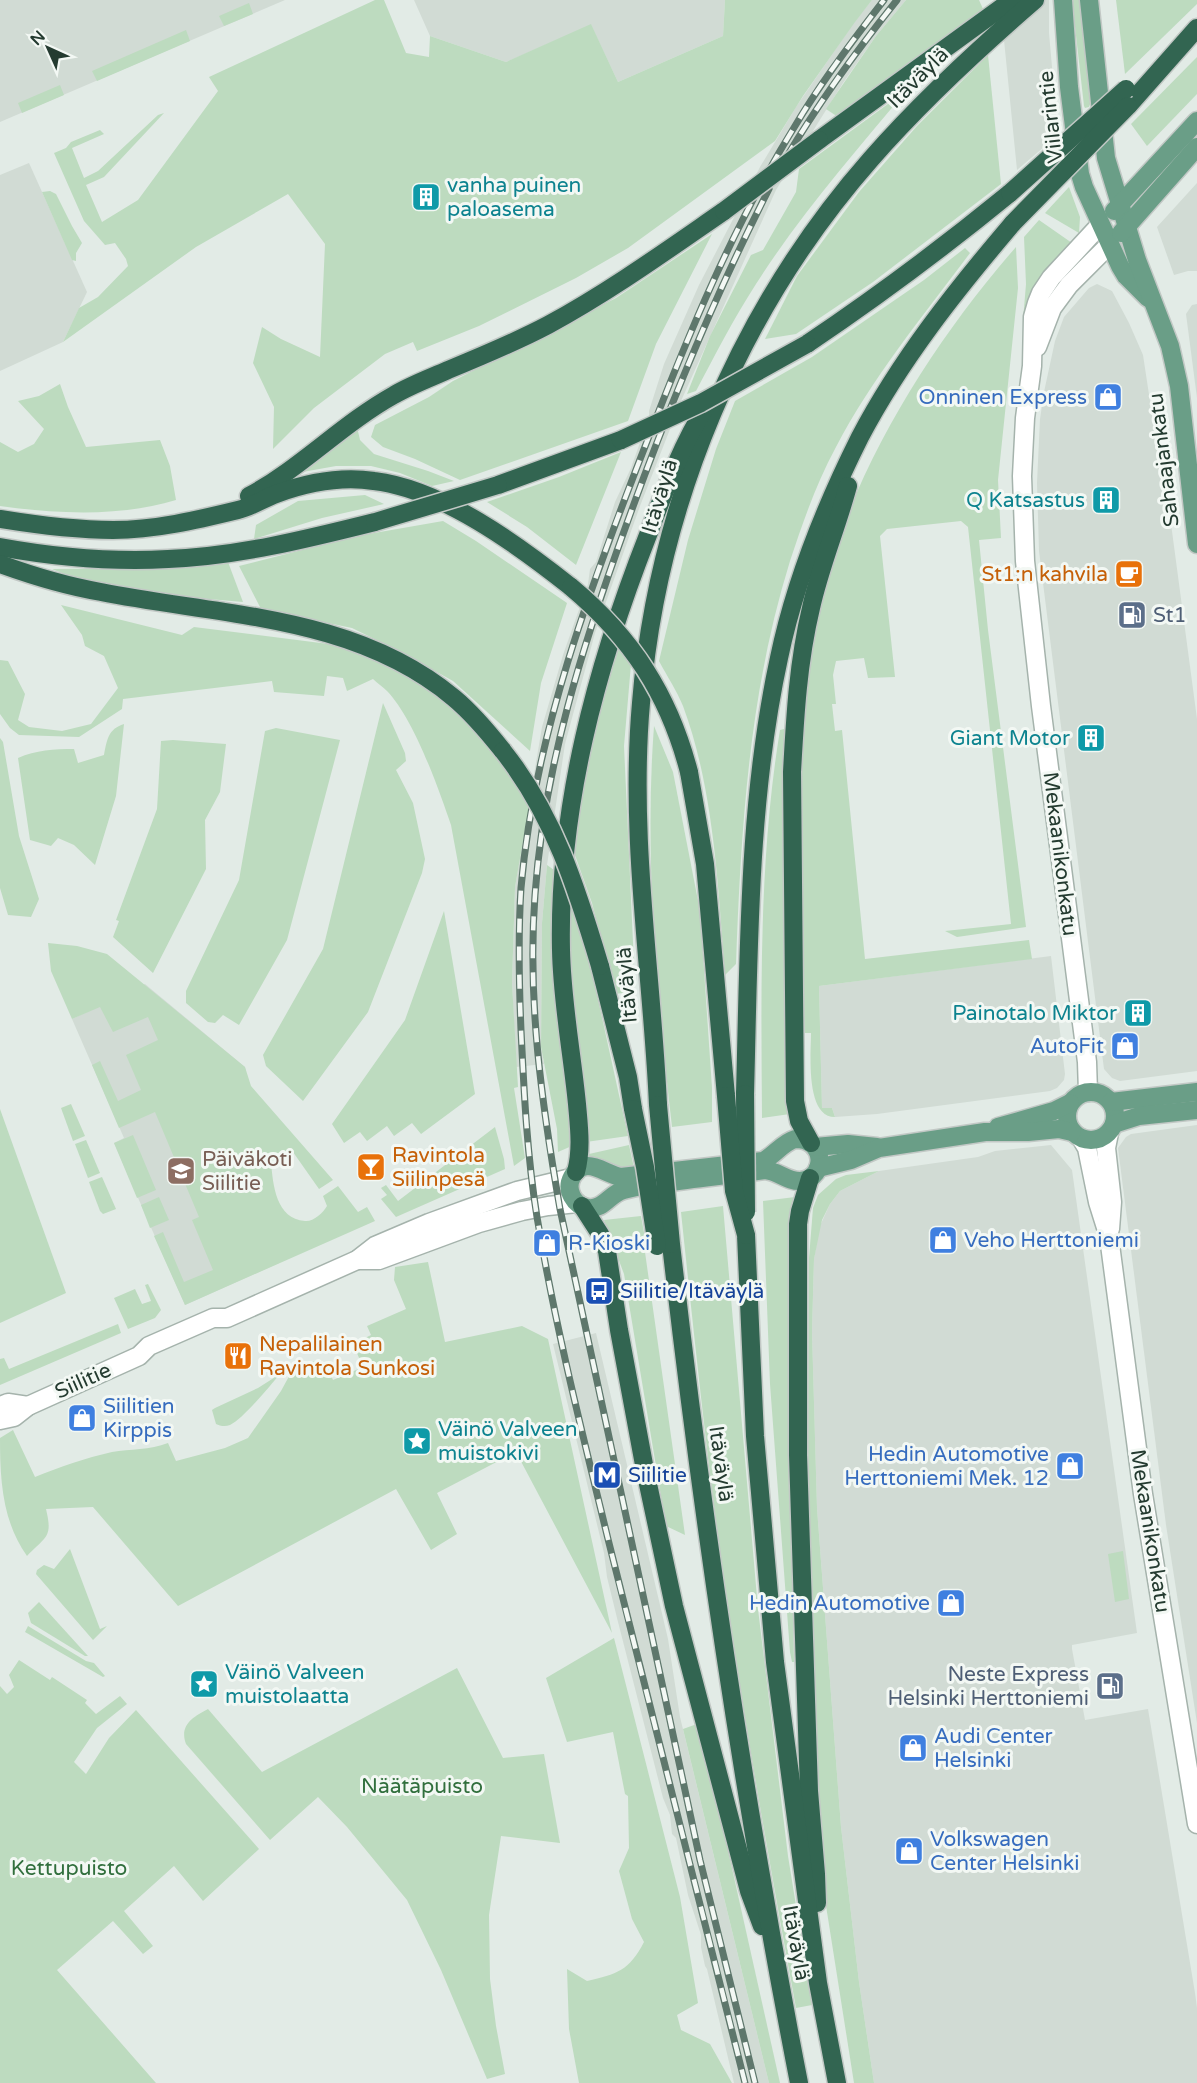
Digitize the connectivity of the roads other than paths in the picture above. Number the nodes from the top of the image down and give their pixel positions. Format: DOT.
graph roads {
  1 [pos="1012,0"];
  2 [pos="1035,0"];
  3 [pos="1063,0"];
  4 [pos="1089,0"];
  5 [pos="1196,29"];
  6 [pos="1127,98"];
  7 [pos="1197,121"];
  8 [pos="1197,147"];
  9 [pos="1119,205"];
  10 [pos="1100,225"];
  11 [pos="1126,227"];
  12 [pos="1109,245"];
  13 [pos="1153,304"];
  14 [pos="744,346"];
  15 [pos="1032,366"];
  16 [pos="860,437"];
  17 [pos="215,515"];
  18 [pos="0,519"];
  19 [pos="1197,544"];
  20 [pos="0,547"];
  21 [pos="0,564"];
  22 [pos="1088,1092"];
  23 [pos="1197,1092"];
  24 [pos="1111,1102"];
  25 [pos="1070,1103"];
  26 [pos="1197,1110"];
  27 [pos="1112,1128"];
  28 [pos="985,1132"];
  29 [pos="1077,1135"];
  30 [pos="813,1144"];
  31 [pos="879,1148"];
  32 [pos="814,1173"];
  33 [pos="574,1175"];
  34 [pos="580,1205"];
  35 [pos="746,1235"];
  36 [pos="1109,1237"];
  37 [pos="664,1245"];
  38 [pos="357,1260"];
  39 [pos="0,1406"];
  40 [pos="28,1406"];
  41 [pos="0,1420"];
  42 [pos="1197,1824"];
  43 [pos="777,1967"];
  44 [pos="818,1983"];
  45 [pos="799,2083"];
  46 [pos="837,2083"];
  1 -- 17 [label="highway, bridge"];
  2 -- 14 [label="highway, Itäväylä"];
  3 -- 10 [label="main road, Viilarintie"];
  4 -- 9 [label="main road"];
  5 -- 6 [label="highway, Itäväylä"];
  6 -- 16 [label="highway, Itäväylä, bridge"];
  6 -- 20 [label="highway, bridge"];
  7 -- 9 [label="main road"];
  8 -- 11 [label="main road"];
  9 -- 10 [label="main road"];
  9 -- 11 [label="main road, Sahaajankatu"];
  10 -- 12 [label="main road, Viilarintie"];
  10 -- 15 [label="street, Mekaanikonkatu"];
  11 -- 12 [label="main road"];
  11 -- 13 [label="main road, Sahaajankatu"];
  12 -- 13 [label="main road, Sahaajankatu"];
  12 -- 15 [label="street, Mekaanikonkatu"];
  13 -- 19 [label="main road, Sahaajankatu"];
  14 -- 33 [label="highway"];
  14 -- 37 [label="highway, Itäväylä, bridge"];
  15 -- 22 [label="street, Mekaanikonkatu"];
  16 -- 30 [label="highway"];
  16 -- 35 [label="highway, Itäväylä, bridge"];
  17 -- 18 [label="highway"];
  17 -- 35 [label="highway, bridge"];
  21 -- 37 [label="highway, bridge"];
  22 -- 24 [label="main road"];
  22 -- 25 [label="main road"];
  23 -- 24 [label="main road"];
  24 -- 27 [label="main road"];
  25 -- 28 [label="main road"];
  25 -- 29 [label="main road"];
  26 -- 27 [label="main road"];
  27 -- 29 [label="main road"];
  27 -- 36 [label="street, Mekaanikonkatu"];
  28 -- 29 [label="main road"];
  28 -- 31 [label="main road"];
  29 -- 36 [label="street, Mekaanikonkatu"];
  30 -- 31 [label="main road"];
  30 -- 32 [label="main road"];
  30 -- 33 [label="main road"];
  31 -- 32 [label="main road"];
  32 -- 34 [label="main road"];
  32 -- 44 [label="highway"];
  33 -- 34 [label="main road"];
  33 -- 38 [label="street, Siilitie"];
  34 -- 38 [label="street, Siilitie"];
  34 -- 43 [label="highway"];
  35 -- 44 [label="highway, Itäväylä"];
  36 -- 42 [label="street, Mekaanikonkatu"];
  37 -- 43 [label="highway, Itäväylä"];
  38 -- 40 [label="street, Siilitie"];
  39 -- 40 [label="street, Siilitie"];
  40 -- 41 [label="street, Siilitie"];
  43 -- 45 [label="highway, Itäväylä"];
  44 -- 46 [label="highway, Itäväylä"];
}
